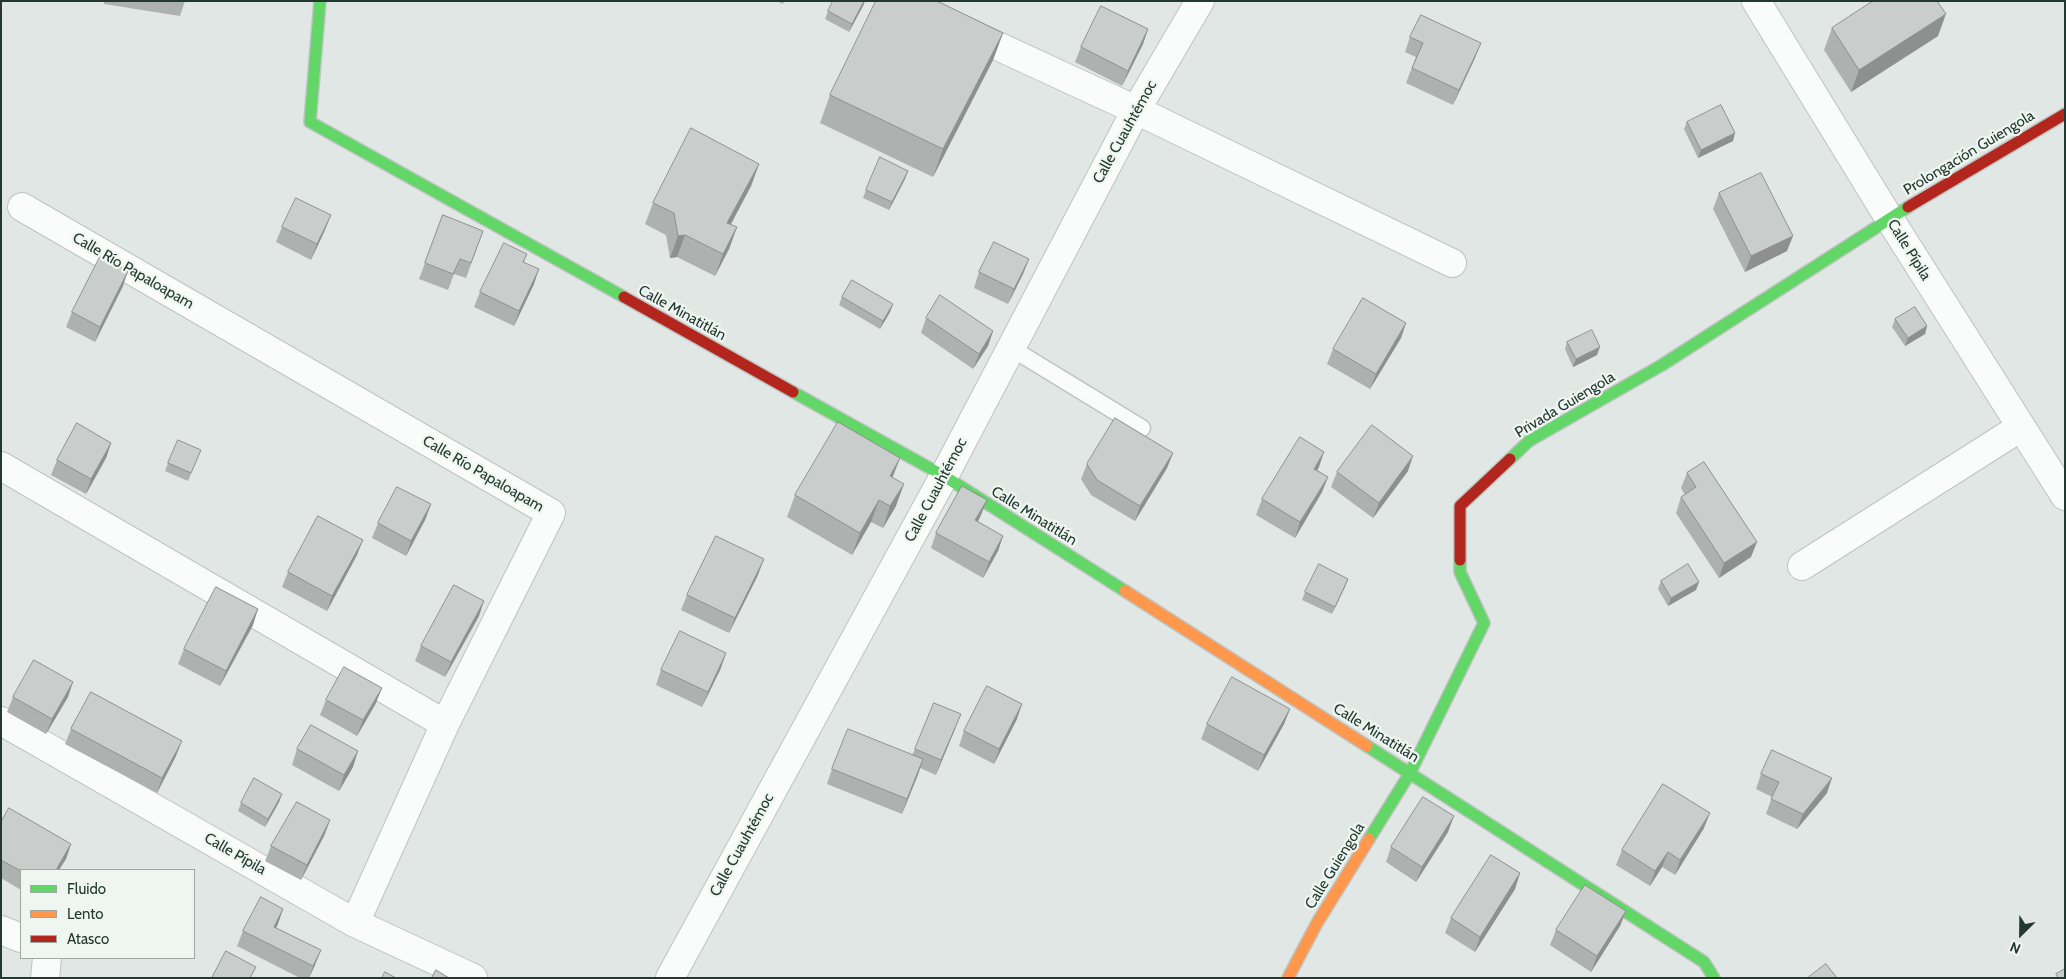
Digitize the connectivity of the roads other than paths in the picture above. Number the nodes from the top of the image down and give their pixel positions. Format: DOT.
graph roads {
  1 [pos="320,1"];
  2 [pos="900,1"];
  3 [pos="1200,1"];
  4 [pos="1756,1"];
  5 [pos="1136,110"];
  6 [pos="2065,114"];
  7 [pos="22,207"];
  8 [pos="1889,218"];
  9 [pos="1452,263"];
  10 [pos="1011,348"];
  11 [pos="2021,427"];
  12 [pos="1142,428"];
  13 [pos="1,466"];
  14 [pos="944,476"];
  15 [pos="2065,496"];
  16 [pos="1802,566"];
  17 [pos="1,721"];
  18 [pos="445,724"];
  19 [pos="1410,773"];
  20 [pos="355,923"];
  21 [pos="1,930"];
  22 [pos="20,938"];
  23 [pos="47,959"];
  24 [pos="45,978"];
  25 [pos="473,978"];
  26 [pos="670,978"];
  27 [pos="1288,978"];
  28 [pos="1714,978"];
  1 -- 14 [label="street, Calle Minatitlán"];
  2 -- 5 [label="street"];
  3 -- 5 [label="street, Calle Cuauhtémoc"];
  4 -- 8 [label="street, Calle Pípila"];
  5 -- 9 [label="street"];
  5 -- 10 [label="street, Calle Cuauhtémoc"];
  6 -- 8 [label="street, Prolongación Guiengola"];
  7 -- 18 [label="street, Calle Río Papaloapam"];
  8 -- 11 [label="street, Calle Pípila"];
  8 -- 19 [label="street, Privada Guiengola"];
  10 -- 12 [label="lane"];
  10 -- 14 [label="street, Calle Cuauhtémoc"];
  11 -- 15 [label="street, Calle Pípila"];
  11 -- 16 [label="street"];
  13 -- 18 [label="street"];
  14 -- 19 [label="street, Calle Minatitlán"];
  14 -- 26 [label="street, Calle Cuauhtémoc"];
  17 -- 20 [label="street, Calle Pípila"];
  18 -- 20 [label="street, Calle Río Papaloapam"];
  19 -- 27 [label="street, Calle Guiengola"];
  19 -- 28 [label="street, Calle Minatitlán"];
  20 -- 25 [label="street, Calle Pípila"];
  21 -- 22 [label="street"];
  23 -- 24 [label="street"];
}
